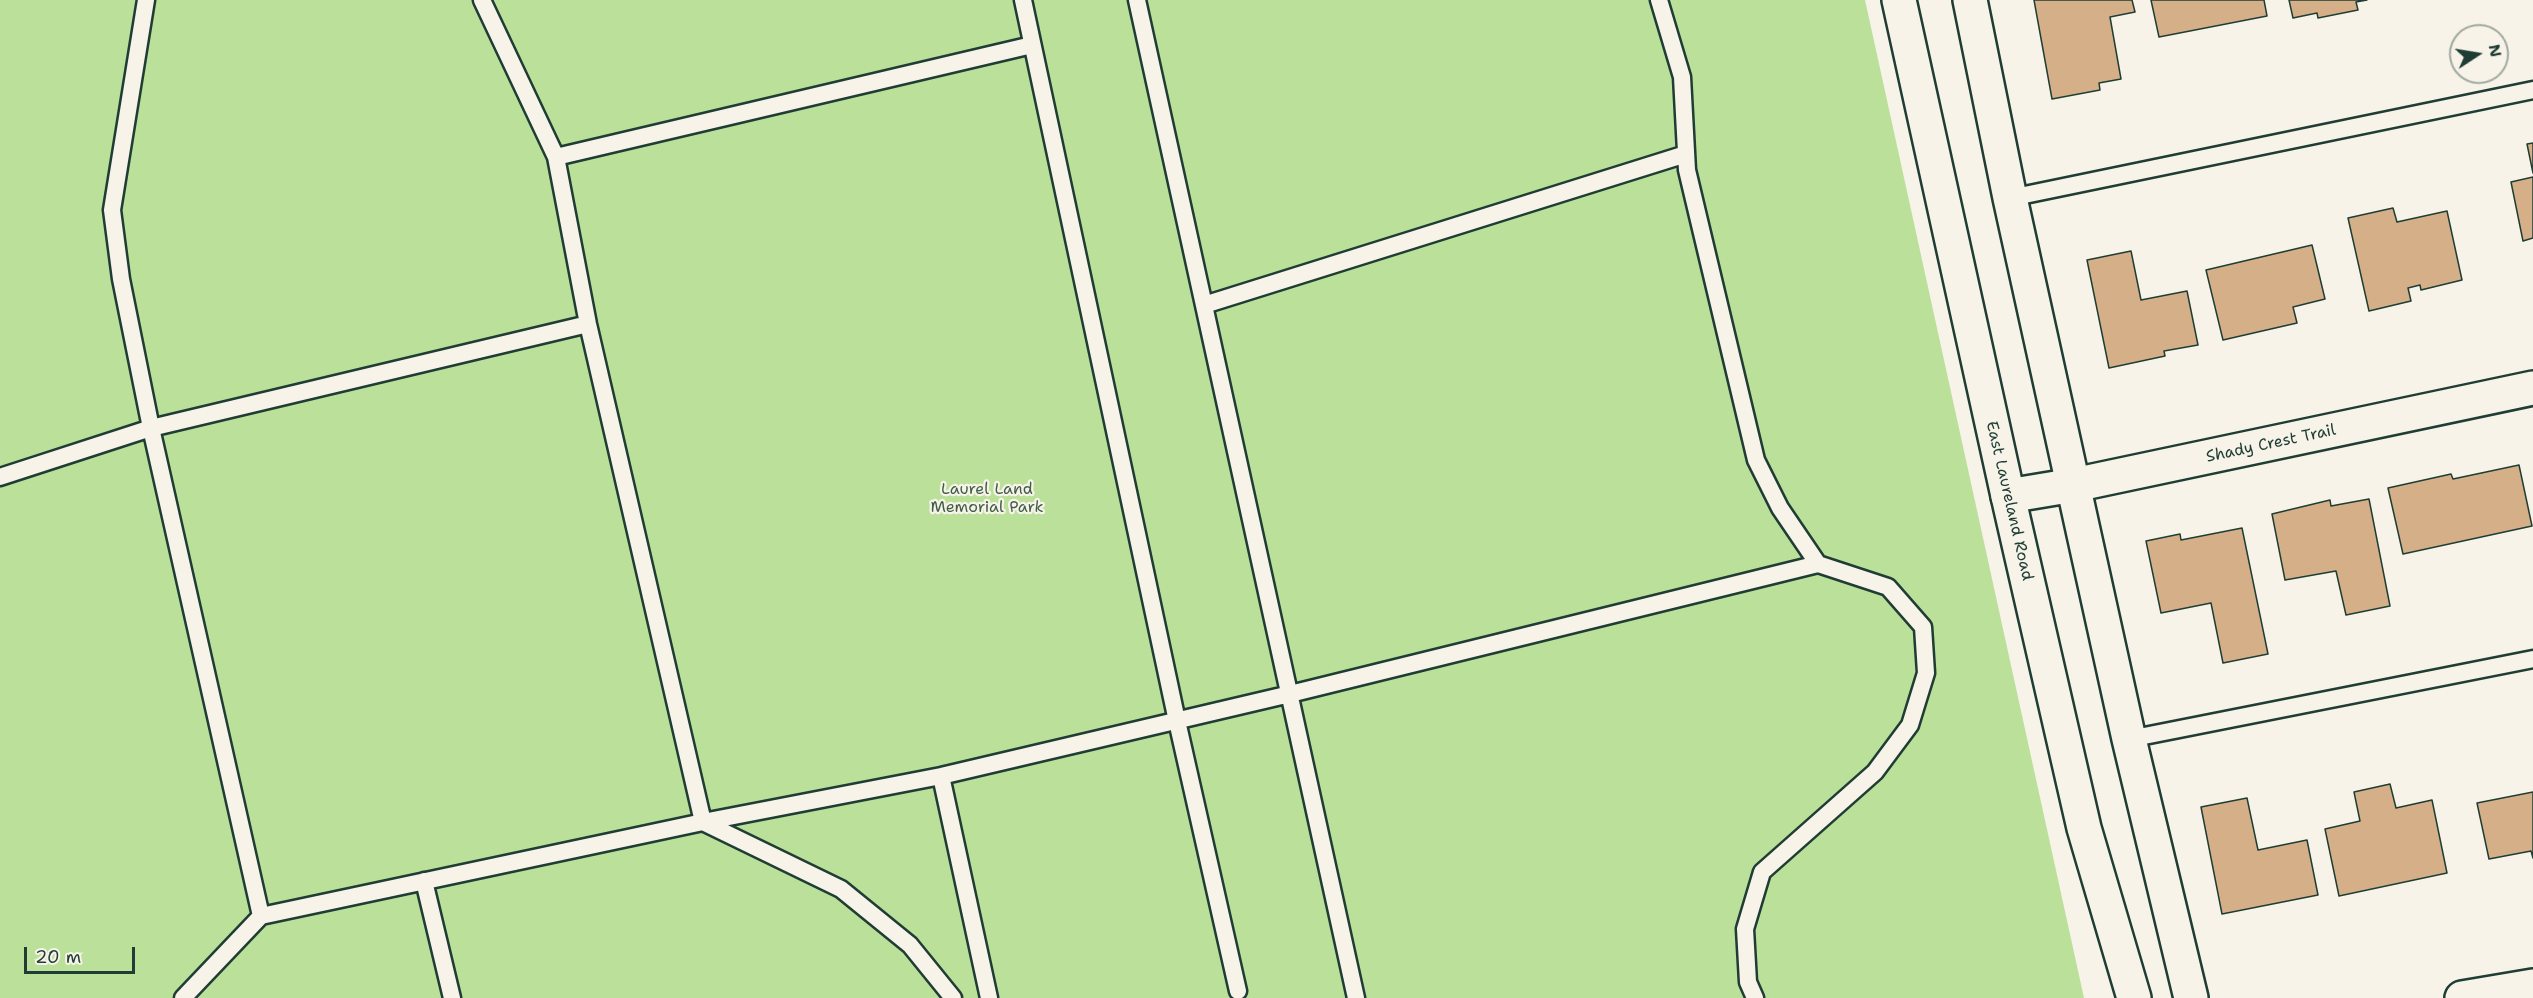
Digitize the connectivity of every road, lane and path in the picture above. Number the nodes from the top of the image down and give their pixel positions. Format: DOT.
graph roads {
  1 [pos="146,0"];
  2 [pos="482,0"];
  3 [pos="1023,0"];
  4 [pos="1137,0"];
  5 [pos="1659,0"];
  6 [pos="1899,0"];
  7 [pos="1970,0"];
  8 [pos="1032,45"];
  9 [pos="2533,90"];
  10 [pos="1686,154"];
  11 [pos="556,157"];
  12 [pos="2010,198"];
  13 [pos="1204,305"];
  14 [pos="588,324"];
  15 [pos="2533,388"];
  16 [pos="151,428"];
  17 [pos="0,477"];
  18 [pos="2074,485"];
  19 [pos="2008,496"];
  20 [pos="1818,564"];
  21 [pos="2533,659"];
  22 [pos="1290,694"];
  23 [pos="1177,721"];
  24 [pos="2129,740"];
  25 [pos="941,776"];
  26 [pos="703,822"];
  27 [pos="423,881"];
  28 [pos="261,916"];
  29 [pos="2533,986"];
  30 [pos="1238,991"];
  31 [pos="183,998"];
  32 [pos="452,998"];
  33 [pos="953,998"];
  34 [pos="989,998"];
  35 [pos="1356,998"];
  36 [pos="1755,998"];
  37 [pos="2134,998"];
  38 [pos="2191,998"];
  39 [pos="2462,998"];
  1 -- 16 [label="lane"];
  2 -- 11 [label="lane"];
  3 -- 8 [label="lane"];
  4 -- 13 [label="lane"];
  5 -- 10 [label="lane"];
  6 -- 19 [label="main road, East Laureland Road"];
  7 -- 12 [label="main road"];
  8 -- 11 [label="lane"];
  8 -- 23 [label="lane"];
  9 -- 12 [label="lane"];
  10 -- 13 [label="lane"];
  10 -- 20 [label="lane"];
  11 -- 14 [label="lane"];
  12 -- 18 [label="main road"];
  13 -- 22 [label="lane"];
  14 -- 16 [label="lane"];
  14 -- 26 [label="lane"];
  15 -- 18 [label="main road, Shady Crest Trail"];
  16 -- 17 [label="lane"];
  16 -- 28 [label="lane"];
  18 -- 19 [label="main road, Shady Crest Trail"];
  18 -- 24 [label="main road"];
  19 -- 37 [label="main road, East Laureland Road"];
  20 -- 22 [label="lane"];
  20 -- 36 [label="lane"];
  21 -- 24 [label="lane"];
  22 -- 23 [label="lane"];
  22 -- 35 [label="lane"];
  23 -- 25 [label="lane"];
  23 -- 30 [label="lane"];
  24 -- 38 [label="main road"];
  25 -- 26 [label="lane"];
  25 -- 34 [label="lane"];
  26 -- 27 [label="lane"];
  26 -- 33 [label="lane"];
  27 -- 28 [label="lane"];
  27 -- 32 [label="lane"];
  28 -- 31 [label="lane"];
  29 -- 39 [label="main road"];
}
